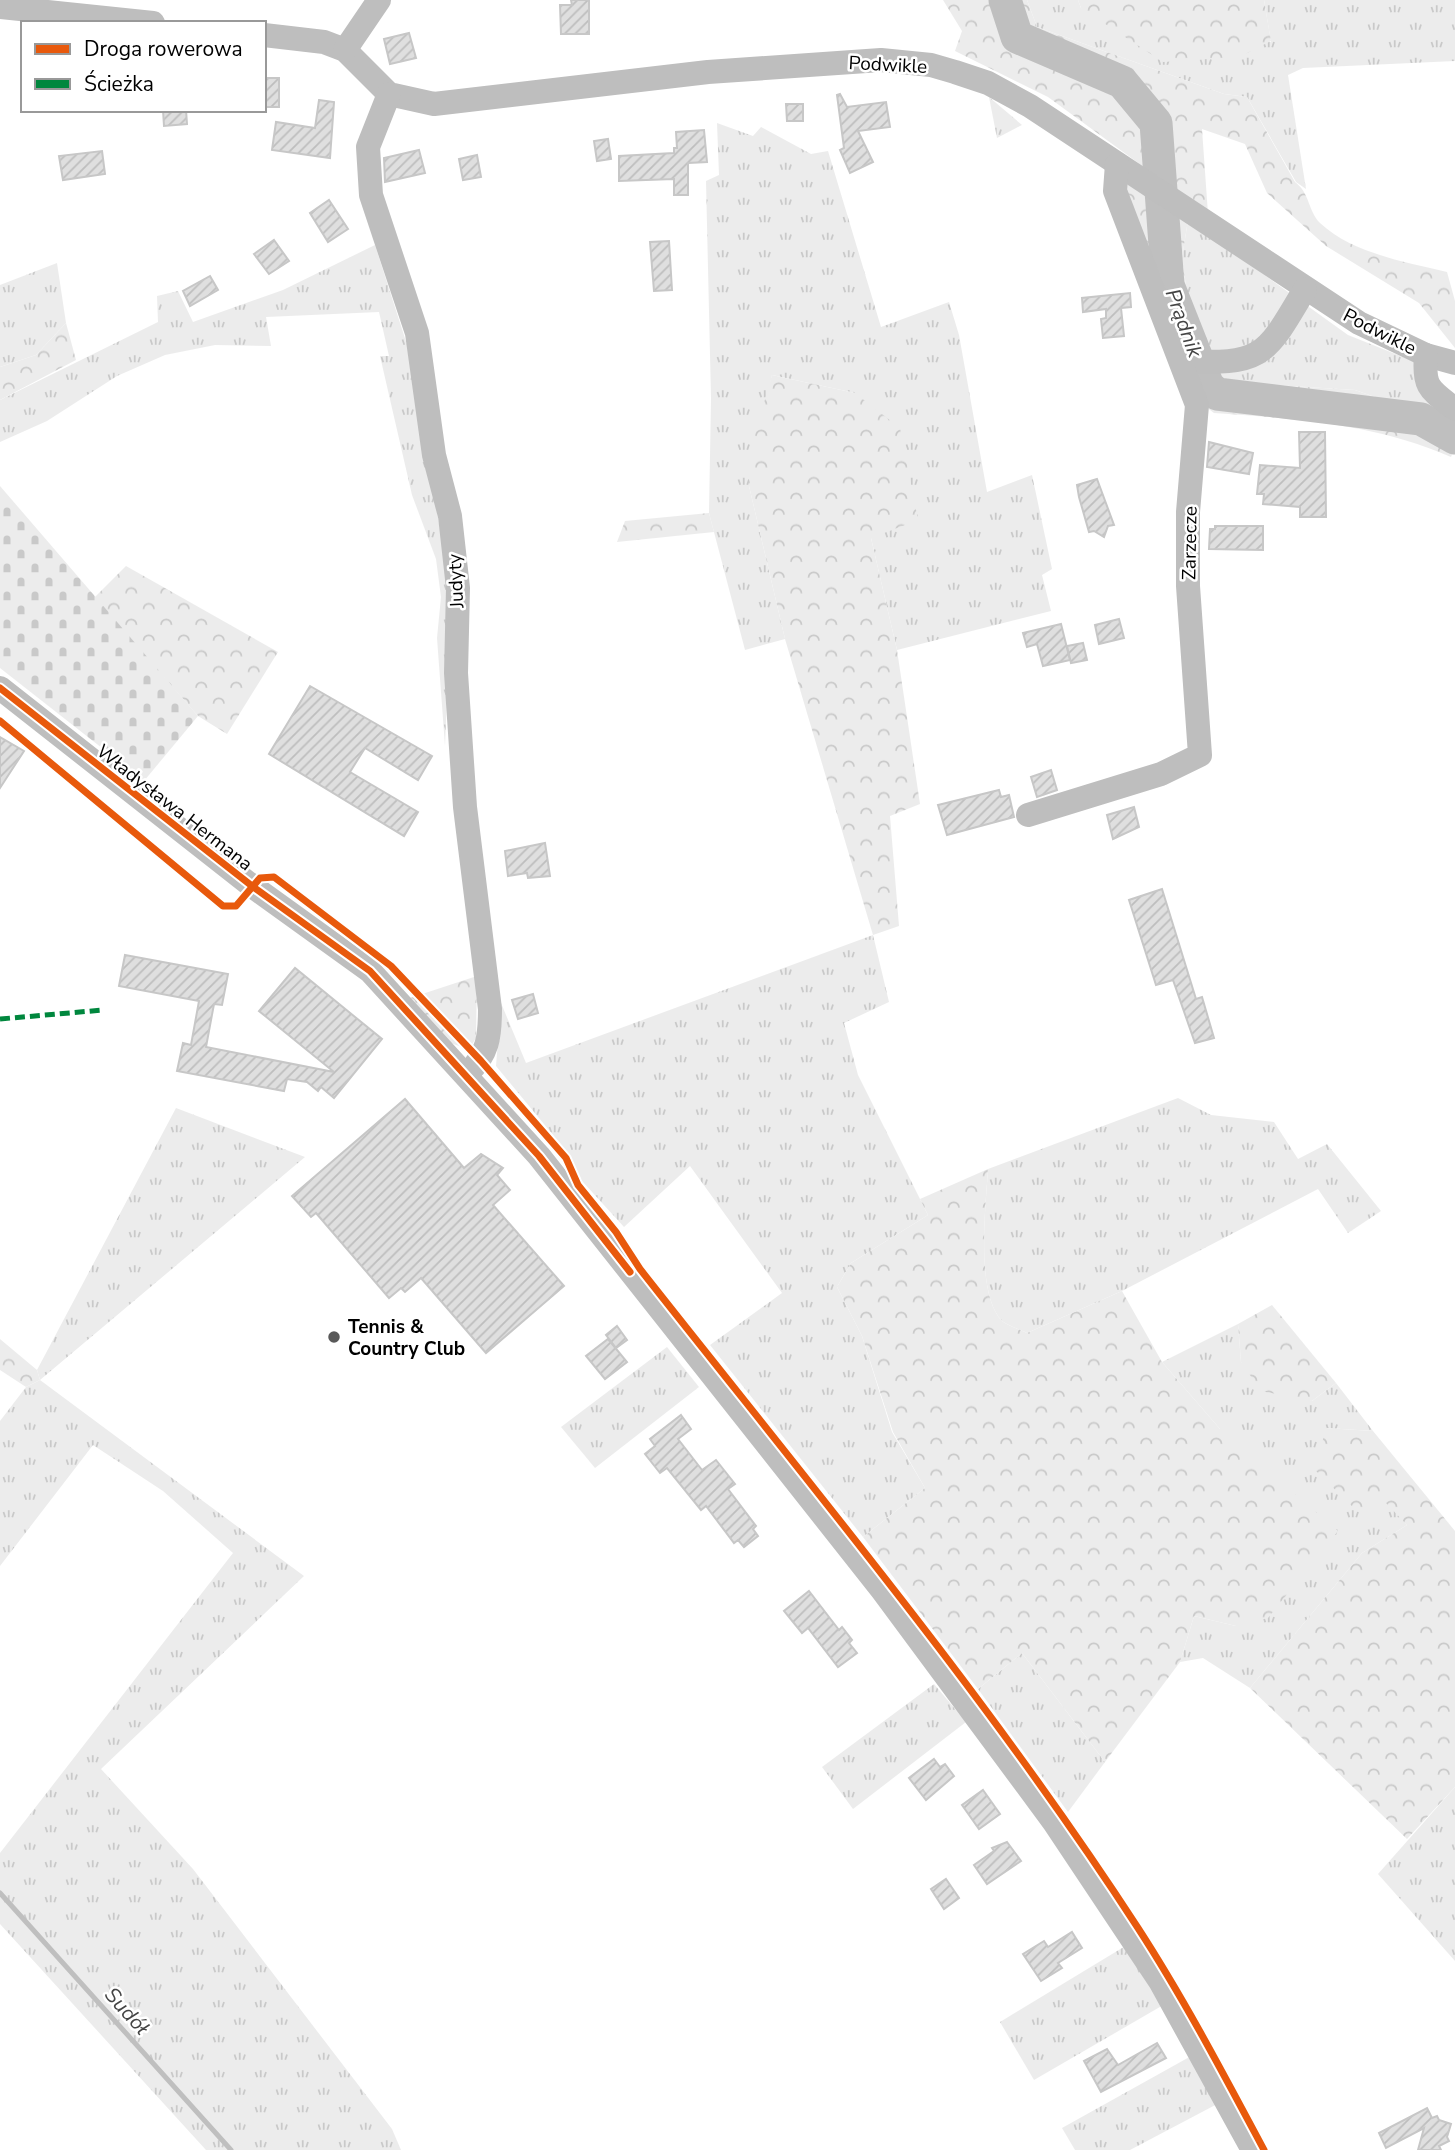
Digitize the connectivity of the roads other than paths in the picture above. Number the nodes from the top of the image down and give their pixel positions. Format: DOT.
graph roads {
  1 [pos="375,2"];
  2 [pos="0,7"];
  3 [pos="134,21"];
  4 [pos="266,34"];
  5 [pos="345,50"];
  6 [pos="389,94"];
  7 [pos="1124,168"];
  8 [pos="1305,289"];
  9 [pos="1426,355"];
  10 [pos="1183,361"];
  11 [pos="1455,363"];
  12 [pos="1455,409"];
  13 [pos="0,688"];
  14 [pos="1028,815"];
  15 [pos="467,1074"];
  16 [pos="1254,2150"];
  1 -- 5 [label="street"];
  2 -- 3 [label="street"];
  4 -- 5 [label="street"];
  5 -- 6 [label="street"];
  6 -- 7 [label="street, Podwikle"];
  6 -- 15 [label="street, Judyty"];
  7 -- 8 [label="street, Podwikle"];
  7 -- 10 [label="street, Zarzecze"];
  8 -- 9 [label="street, Podwikle"];
  8 -- 10 [label="street"];
  9 -- 11 [label="street, Podwikle"];
  9 -- 12 [label="street"];
  10 -- 14 [label="street, Zarzecze"];
  13 -- 15 [label="street, Władysława Hermana"];
  15 -- 16 [label="street, Władysława Hermana"];
}
